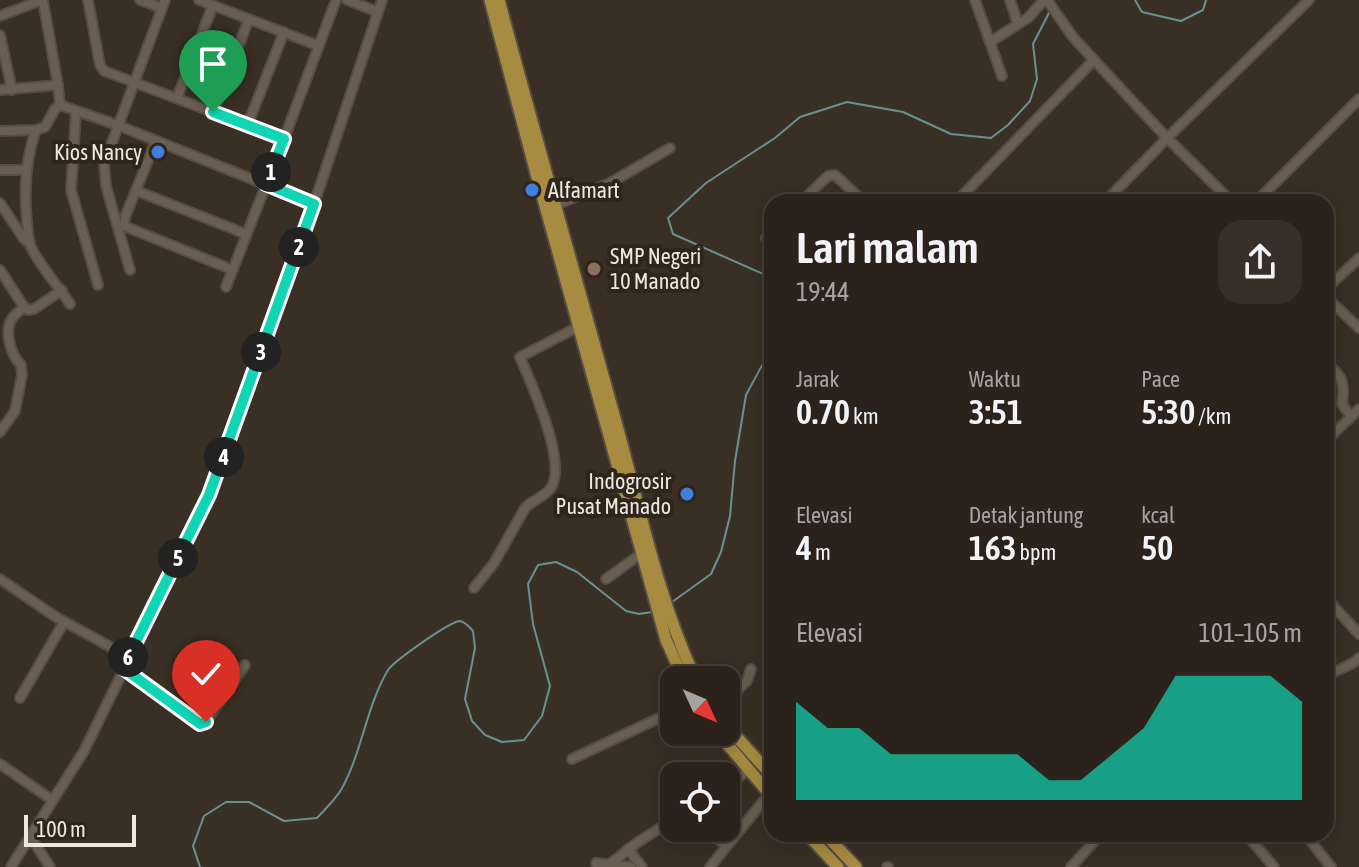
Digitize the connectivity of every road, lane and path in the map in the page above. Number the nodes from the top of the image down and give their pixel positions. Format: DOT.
graph roads {
  1 [pos="88,0"];
  2 [pos="140,0"];
  3 [pos="199,0"];
  4 [pos="336,0"];
  5 [pos="347,0"];
  6 [pos="382,0"];
  7 [pos="490,0"];
  8 [pos="499,0"];
  9 [pos="975,0"];
  10 [pos="1010,0"];
  11 [pos="1046,0"];
  12 [pos="1309,0"];
  13 [pos="42,1"];
  14 [pos="163,4"];
  15 [pos="213,5"];
  16 [pos="378,12"];
  17 [pos="0,16"];
  18 [pos="249,19"];
  19 [pos="1018,24"];
  20 [pos="284,32"];
  21 [pos="0,35"];
  22 [pos="990,42"];
  23 [pos="319,46"];
  24 [pos="1094,60"];
  25 [pos="1002,76"];
  26 [pos="133,82"];
  27 [pos="58,85"];
  28 [pos="0,90"];
  29 [pos="12,90"];
  30 [pos="177,98"];
  31 [pos="1359,99"];
  32 [pos="60,105"];
  33 [pos="76,112"];
  34 [pos="213,112"];
  35 [pos="117,125"];
  36 [pos="247,126"];
  37 [pos="36,130"];
  38 [pos="0,131"];
  39 [pos="1167,138"];
  40 [pos="284,139"];
  41 [pos="156,141"];
  42 [pos="670,148"];
  43 [pos="0,170"];
  44 [pos="26,170"];
  45 [pos="266,184"];
  46 [pos="137,191"];
  47 [pos="809,194"];
  48 [pos="855,194"];
  49 [pos="964,194"];
  50 [pos="1113,194"];
  51 [pos="1224,194"];
  52 [pos="1264,194"];
  53 [pos="0,203"];
  54 [pos="314,204"];
  55 [pos="556,205"];
  56 [pos="246,234"];
  57 [pos="30,244"];
  58 [pos="1359,258"];
  59 [pos="0,270"];
  60 [pos="130,270"];
  61 [pos="233,270"];
  62 [pos="1334,281"];
  63 [pos="98,285"];
  64 [pos="226,287"];
  65 [pos="62,290"];
  66 [pos="70,304"];
  67 [pos="1334,305"];
  68 [pos="24,307"];
  69 [pos="578,327"];
  70 [pos="1359,328"];
  71 [pos="1334,370"];
  72 [pos="1359,409"];
  73 [pos="1351,417"];
  74 [pos="0,432"];
  75 [pos="1334,433"];
  76 [pos="623,464"];
  77 [pos="642,553"];
  78 [pos="0,579"];
  79 [pos="606,579"];
  80 [pos="474,588"];
  81 [pos="658,596"];
  82 [pos="1334,607"];
  83 [pos="64,622"];
  84 [pos="1359,634"];
  85 [pos="672,638"];
  86 [pos="129,657"];
  87 [pos="1359,658"];
  88 [pos="245,665"];
  89 [pos="676,666"];
  90 [pos="690,666"];
  91 [pos="123,668"];
  92 [pos="751,669"];
  93 [pos="1334,672"];
  94 [pos="740,688"];
  95 [pos="20,698"];
  96 [pos="660,718"];
  97 [pos="740,741"];
  98 [pos="728,746"];
  99 [pos="572,759"];
  100 [pos="0,764"];
  101 [pos="764,767"];
  102 [pos="748,770"];
  103 [pos="740,776"];
  104 [pos="764,788"];
  105 [pos="52,800"];
  106 [pos="764,802"];
  107 [pos="660,828"];
  108 [pos="30,836"];
  109 [pos="721,842"];
  110 [pos="815,842"];
  111 [pos="833,842"];
  112 [pos="1094,842"];
  113 [pos="1253,842"];
  114 [pos="1311,842"];
  115 [pos="727,846"];
  116 [pos="628,849"];
  117 [pos="596,863"];
  118 [pos="610,864"];
  119 [pos="11,867"];
  120 [pos="50,867"];
  121 [pos="631,867"];
  122 [pos="642,867"];
  123 [pos="710,867"];
  124 [pos="838,867"];
  125 [pos="856,867"];
  126 [pos="1071,867"];
  127 [pos="1274,867"];
  128 [pos="1331,867"];
  1 -- 26 [label="street"];
  2 -- 14 [label="street"];
  3 -- 15 [label="street"];
  4 -- 23 [label="street"];
  5 -- 16 [label="street"];
  6 -- 16 [label="street"];
  7 -- 69 [label="highway"];
  8 -- 55 [label="highway"];
  9 -- 22 [label="street"];
  10 -- 19 [label="street"];
  11 -- 19 [label="street"];
  11 -- 24 [label="street"];
  12 -- 39 [label="street"];
  13 -- 17 [label="street"];
  13 -- 27 [label="street"];
  14 -- 26 [label="street"];
  15 -- 18 [label="street"];
  15 -- 30 [label="street"];
  16 -- 54 [label="street"];
  18 -- 20 [label="street"];
  18 -- 34 [label="street"];
  19 -- 22 [label="street"];
  20 -- 23 [label="street"];
  20 -- 36 [label="street"];
  21 -- 29 [label="street"];
  22 -- 25 [label="street"];
  23 -- 40 [label="street"];
  24 -- 39 [label="street"];
  24 -- 49 [label="street"];
  26 -- 30 [label="street"];
  26 -- 35 [label="street"];
  27 -- 29 [label="street"];
  27 -- 32 [label="street"];
  28 -- 29 [label="street"];
  30 -- 34 [label="street"];
  31 -- 52 [label="street"];
  32 -- 33 [label="street"];
  32 -- 37 [label="street"];
  33 -- 35 [label="street"];
  33 -- 63 [label="street"];
  34 -- 36 [label="street"];
  35 -- 41 [label="street"];
  35 -- 60 [label="street"];
  36 -- 40 [label="street"];
  37 -- 38 [label="street"];
  37 -- 44 [label="street"];
  39 -- 50 [label="street"];
  39 -- 51 [label="street"];
  40 -- 45 [label="street"];
  41 -- 45 [label="street"];
  41 -- 46 [label="street"];
  42 -- 55 [label="street"];
  43 -- 44 [label="street"];
  44 -- 57 [label="street"];
  45 -- 54 [label="street"];
  45 -- 56 [label="street"];
  46 -- 56 [label="street"];
  46 -- 61 [label="street"];
  47 -- 48 [label="street"];
  53 -- 57 [label="street"];
  54 -- 86 [label="street"];
  55 -- 76 [label="highway"];
  56 -- 61 [label="street"];
  57 -- 65 [label="street"];
  58 -- 62 [label="street"];
  59 -- 68 [label="street"];
  61 -- 64 [label="street"];
  65 -- 66 [label="street"];
  65 -- 68 [label="street"];
  67 -- 70 [label="street"];
  68 -- 74 [label="street"];
  69 -- 76 [label="highway"];
  69 -- 80 [label="street"];
  71 -- 73 [label="street"];
  72 -- 73 [label="street"];
  73 -- 75 [label="street"];
  76 -- 77 [label="highway"];
  76 -- 81 [label="highway"];
  77 -- 79 [label="street"];
  77 -- 81 [label="highway"];
  78 -- 83 [label="street"];
  81 -- 85 [label="highway"];
  82 -- 84 [label="street"];
  83 -- 86 [label="street"];
  83 -- 95 [label="street"];
  85 -- 89 [label="highway"];
  85 -- 90 [label="highway"];
  86 -- 91 [label="street"];
  87 -- 93 [label="street"];
  88 -- 91 [label="street"];
  91 -- 105 [label="street"];
  92 -- 94 [label="street"];
  96 -- 99 [label="street"];
  97 -- 101 [label="highway"];
  98 -- 102 [label="highway"];
  100 -- 105 [label="street"];
  102 -- 103 [label="street"];
  102 -- 104 [label="highway"];
  105 -- 108 [label="street"];
  106 -- 115 [label="street"];
  107 -- 116 [label="street"];
  108 -- 119 [label="street"];
  108 -- 120 [label="street"];
  109 -- 115 [label="street"];
  110 -- 124 [label="highway"];
  111 -- 125 [label="highway"];
  112 -- 126 [label="street"];
  113 -- 127 [label="street"];
  114 -- 128 [label="street"];
  115 -- 123 [label="street"];
  116 -- 118 [label="street"];
  116 -- 122 [label="street"];
  117 -- 118 [label="street"];
  118 -- 121 [label="street"];
}
